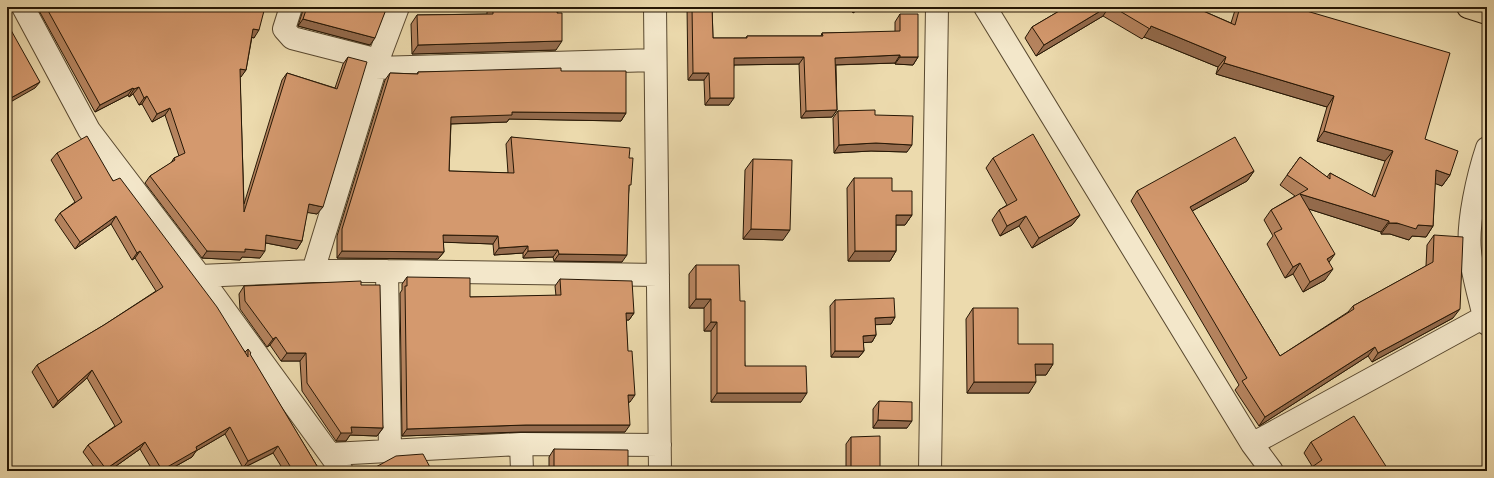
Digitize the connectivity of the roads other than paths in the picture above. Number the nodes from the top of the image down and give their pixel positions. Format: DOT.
graph roads {
  1 [pos="22,7"];
  2 [pos="291,7"];
  3 [pos="398,7"];
  4 [pos="655,7"];
  5 [pos="937,7"];
  6 [pos="985,7"];
  7 [pos="1468,7"];
  8 [pos="1487,13"];
  9 [pos="655,60"];
  10 [pos="376,64"];
  11 [pos="1487,148"];
  12 [pos="313,271"];
  13 [pos="387,271"];
  14 [pos="658,275"];
  15 [pos="200,276"];
  16 [pos="1485,320"];
  17 [pos="521,444"];
  18 [pos="1252,444"];
  19 [pos="660,445"];
  20 [pos="390,450"];
  21 [pos="337,463"];
  22 [pos="522,471"];
  23 [pos="660,471"];
  24 [pos="930,471"];
  25 [pos="1272,471"];
  1 -- 15 [label="street"];
  2 -- 10 [label="street"];
  3 -- 10 [label="street"];
  4 -- 9 [label="street"];
  5 -- 24 [label="street"];
  6 -- 18 [label="street"];
  7 -- 8 [label="main road"];
  9 -- 10 [label="street"];
  9 -- 14 [label="street"];
  10 -- 12 [label="street"];
  11 -- 16 [label="street"];
  12 -- 13 [label="street"];
  12 -- 15 [label="street"];
  13 -- 14 [label="street"];
  13 -- 20 [label="street"];
  14 -- 19 [label="street"];
  15 -- 21 [label="street"];
  16 -- 18 [label="street"];
  17 -- 19 [label="street"];
  17 -- 20 [label="street"];
  17 -- 22 [label="street"];
  18 -- 25 [label="street"];
  19 -- 23 [label="street"];
  20 -- 21 [label="street"];
}
